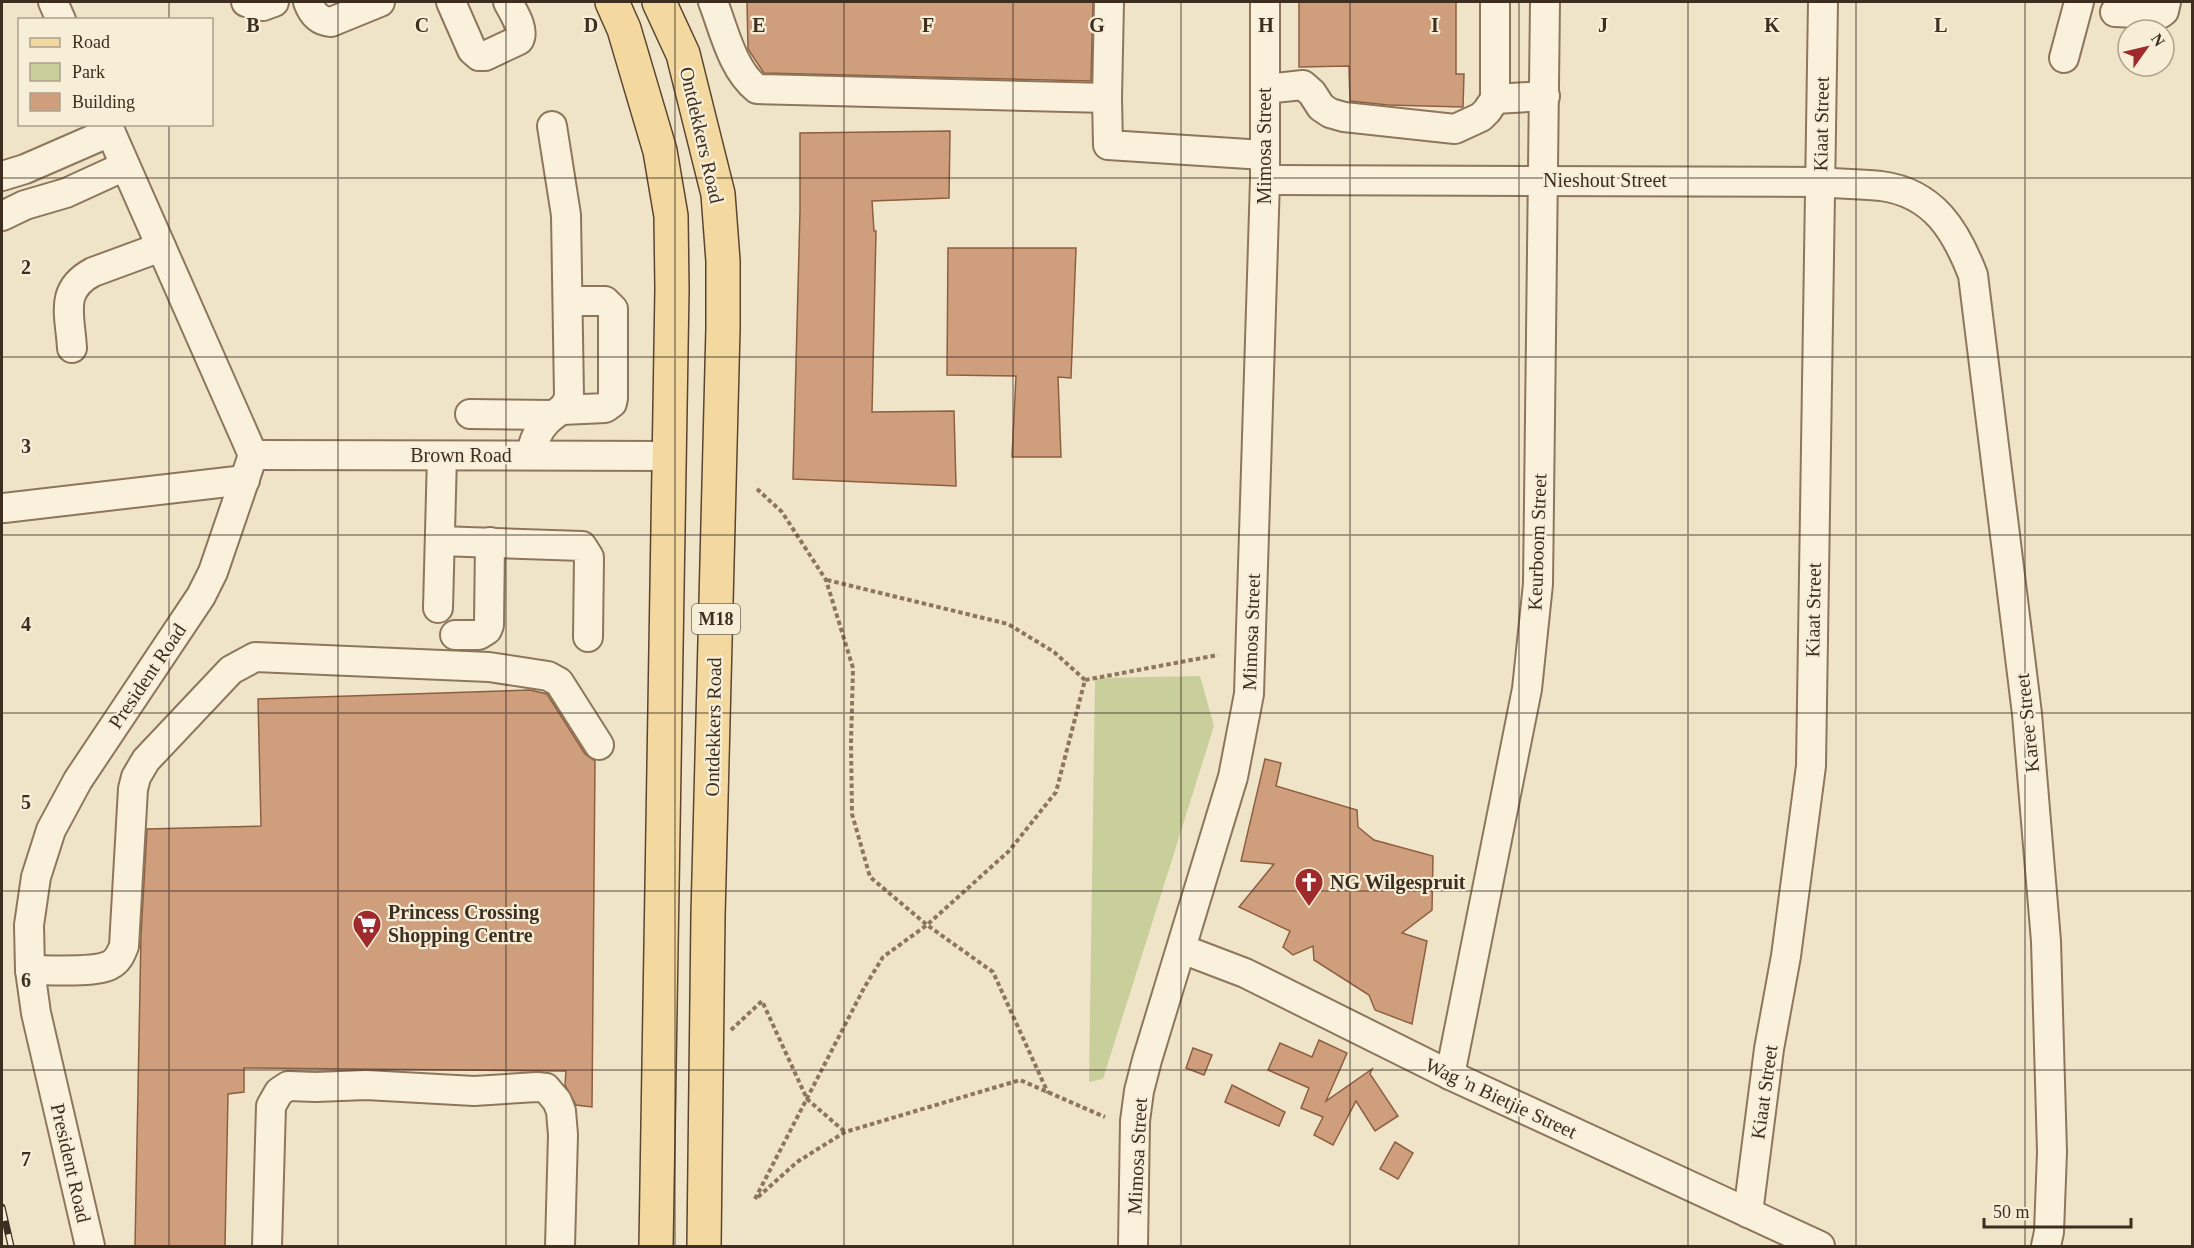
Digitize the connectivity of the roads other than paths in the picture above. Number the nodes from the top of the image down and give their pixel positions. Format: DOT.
graph roads {
  1 [pos="53,2"];
  2 [pos="246,2"];
  3 [pos="274,2"];
  4 [pos="308,2"];
  5 [pos="380,2"];
  6 [pos="451,2"];
  7 [pos="508,2"];
  8 [pos="612,2"];
  9 [pos="659,2"];
  10 [pos="713,2"];
  11 [pos="1109,2"];
  12 [pos="1265,2"];
  13 [pos="1495,2"];
  14 [pos="1545,2"];
  15 [pos="1823,2"];
  16 [pos="2079,2"];
  17 [pos="2166,2"];
  18 [pos="2115,12"];
  19 [pos="60,18"];
  20 [pos="2064,58"];
  21 [pos="1265,89"];
  22 [pos="1545,96"];
  23 [pos="1107,98"];
  24 [pos="1495,99"];
  25 [pos="552,126"];
  26 [pos="109,128"];
  27 [pos="125,166"];
  28 [pos="1264,168"];
  29 [pos="2,176"];
  30 [pos="1542,180"];
  31 [pos="1820,182"];
  32 [pos="1938,212"];
  33 [pos="2,216"];
  34 [pos="161,247"];
  35 [pos="568,301"];
  36 [pos="72,348"];
  37 [pos="557,413"];
  38 [pos="470,414"];
  39 [pos="531,455"];
  40 [pos="442,456"];
  41 [pos="669,456"];
  42 [pos="249,467"];
  43 [pos="4,508"];
  44 [pos="440,541"];
  45 [pos="490,542"];
  46 [pos="438,608"];
  47 [pos="455,635"];
  48 [pos="588,637"];
  49 [pos="600,746"];
  50 [pos="1182,949"];
  51 [pos="30,970"];
  52 [pos="1450,1075"];
  53 [pos="1748,1213"];
  54 [pos="90,1246"];
  55 [pos="267,1246"];
  56 [pos="560,1246"];
  57 [pos="656,1246"];
  58 [pos="704,1246"];
  59 [pos="1133,1246"];
  60 [pos="1820,1246"];
  61 [pos="2046,1246"];
  1 -- 19 [label="street"];
  2 -- 3 [label="street"];
  4 -- 5 [label="street"];
  6 -- 7 [label="street"];
  8 -- 41 [label="main road, M18"];
  9 -- 58 [label="main road, Ontdekkers Road / M18"];
  10 -- 23 [label="street"];
  11 -- 23 [label="street"];
  12 -- 21 [label="street, Mimosa Street"];
  13 -- 24 [label="street"];
  14 -- 22 [label="street, Keurboom Street"];
  15 -- 31 [label="street, Kiaat Street"];
  16 -- 20 [label="street"];
  17 -- 18 [label="street"];
  21 -- 24 [label="street"];
  21 -- 28 [label="street, Mimosa Street"];
  22 -- 24 [label="street"];
  22 -- 30 [label="street, Keurboom Street"];
  23 -- 28 [label="street, Nieshout Street"];
  25 -- 35 [label="street"];
  26 -- 27 [label="street"];
  26 -- 29 [label="street"];
  27 -- 33 [label="street"];
  27 -- 34 [label="street"];
  28 -- 30 [label="street, Nieshout Street"];
  28 -- 50 [label="street, Mimosa Street"];
  30 -- 31 [label="street, Nieshout Street"];
  30 -- 52 [label="street, Keurboom Street"];
  31 -- 32 [label="street, Nieshout Street"];
  31 -- 53 [label="street, Kiaat Street"];
  32 -- 61 [label="street, Karee Street"];
  34 -- 36 [label="street"];
  34 -- 42 [label="street"];
  35 -- 37 [label="street"];
  35 -- 37 [label="street"];
  37 -- 38 [label="street"];
  37 -- 39 [label="street"];
  39 -- 40 [label="street, Brown Road"];
  39 -- 41 [label="street, Brown Road"];
  40 -- 42 [label="street, Brown Road"];
  40 -- 44 [label="street"];
  41 -- 57 [label="main road, M18"];
  42 -- 43 [label="street, Brown Road"];
  42 -- 51 [label="street, President Road"];
  44 -- 45 [label="street"];
  44 -- 46 [label="street"];
  45 -- 47 [label="street"];
  45 -- 48 [label="street"];
  49 -- 51 [label="street"];
  50 -- 52 [label="street, Wag 'n Bietjie Street"];
  50 -- 59 [label="street, Mimosa Street"];
  51 -- 54 [label="street, President Road"];
  52 -- 53 [label="street, Wag 'n Bietjie Street"];
  53 -- 60 [label="street, Wag 'n Bietjie Street"];
  55 -- 56 [label="street"];
}
